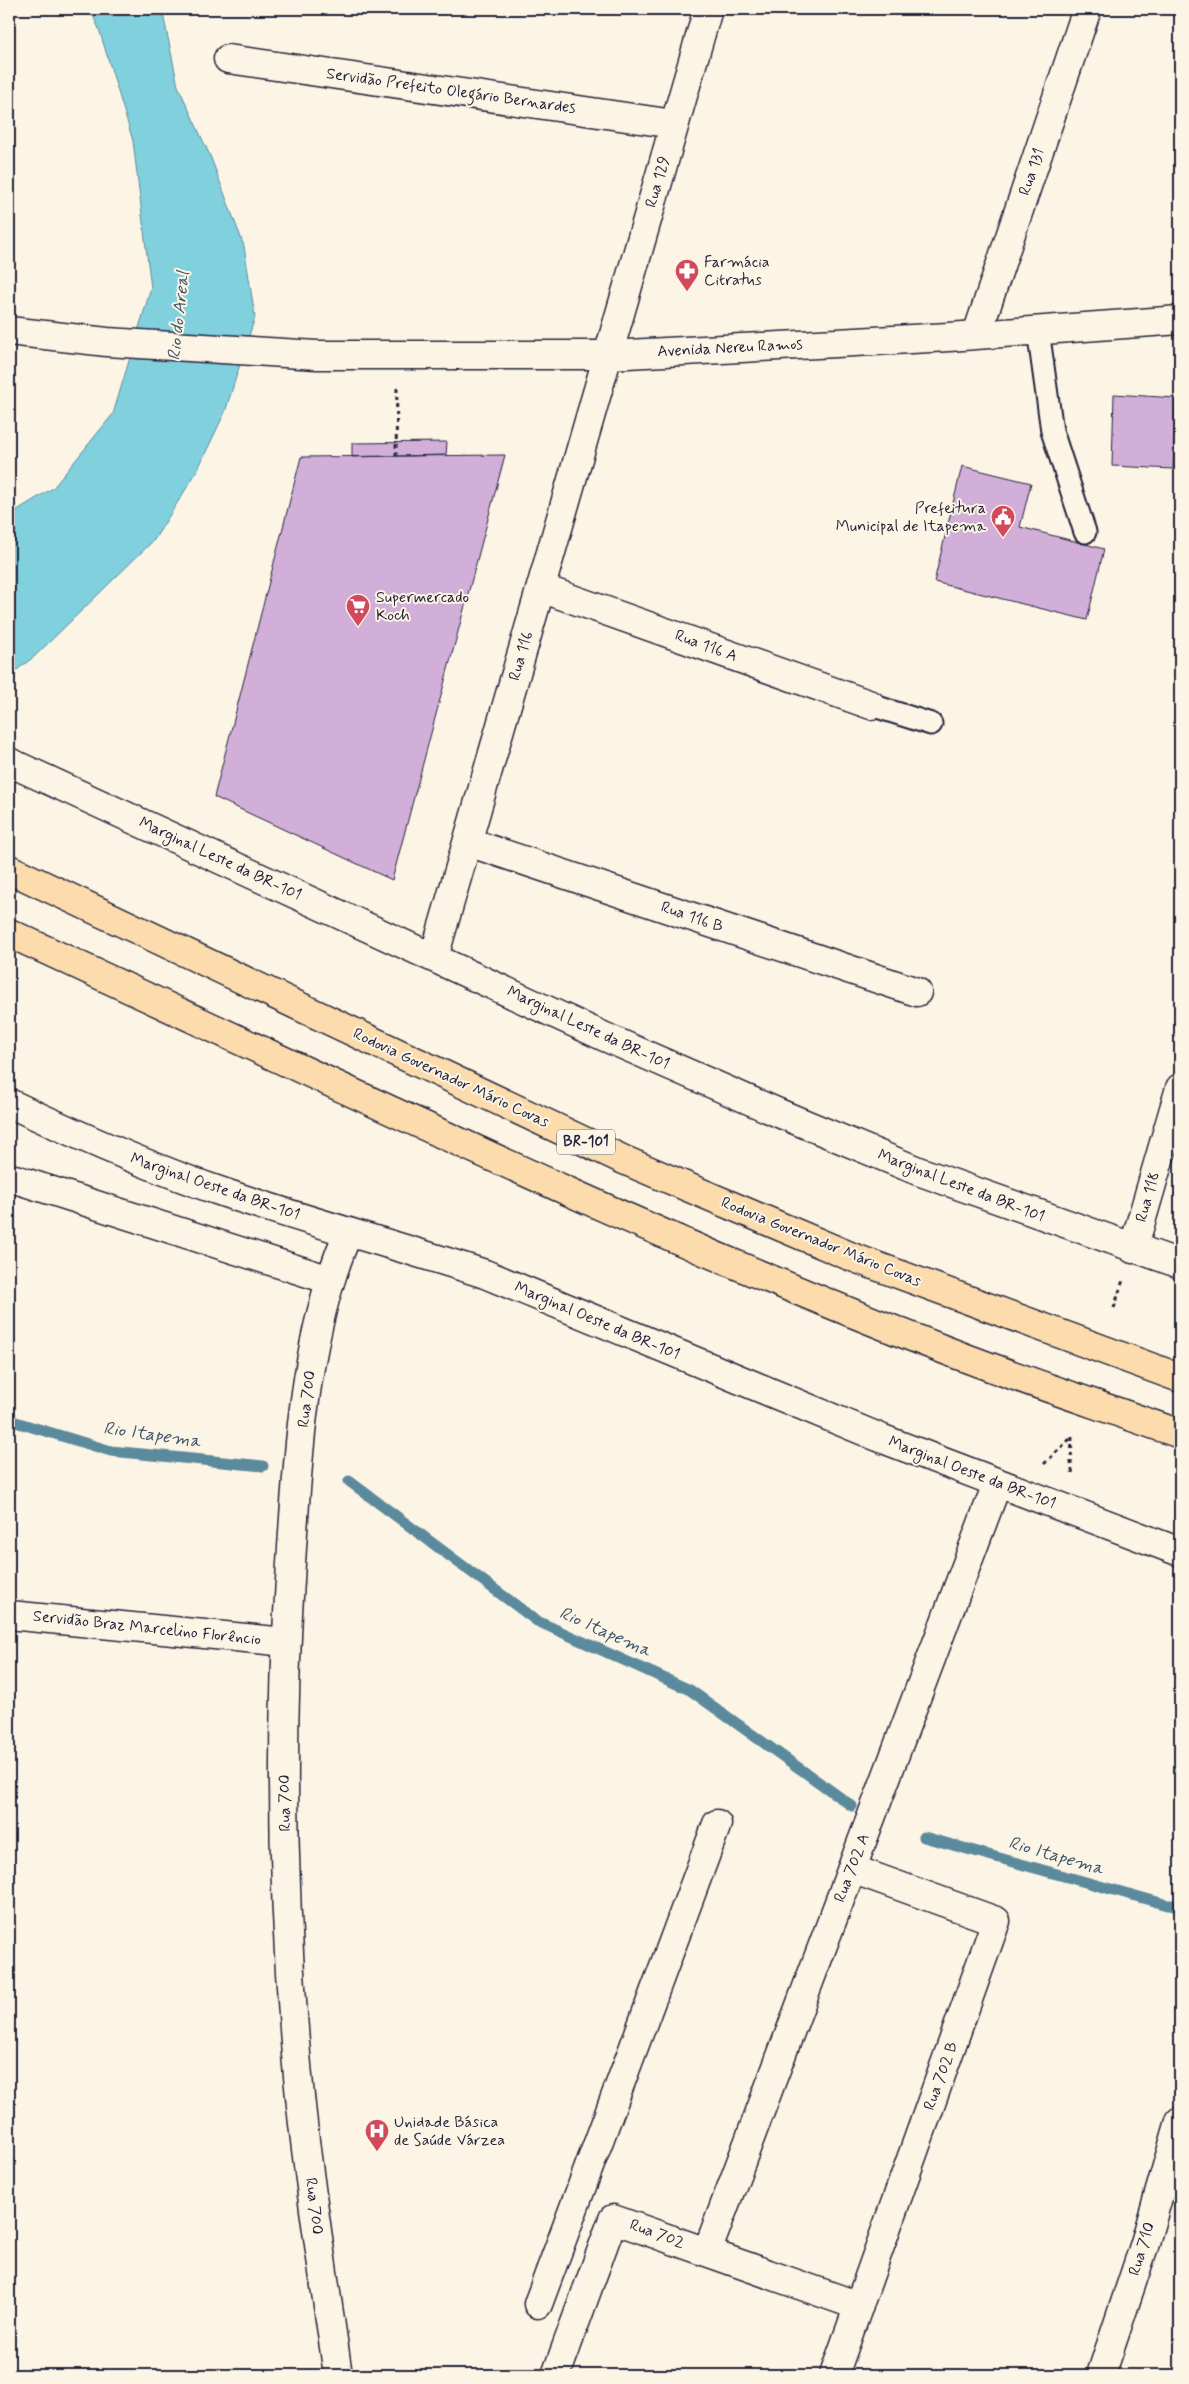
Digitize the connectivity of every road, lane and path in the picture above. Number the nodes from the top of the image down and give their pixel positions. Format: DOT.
graph roads {
  1 [pos="708,9"];
  2 [pos="1087,9"];
  3 [pos="228,58"];
  4 [pos="674,124"];
  5 [pos="1180,320"];
  6 [pos="1038,330"];
  7 [pos="9,331"];
  8 [pos="977,334"];
  9 [pos="397,354"];
  10 [pos="608,355"];
  11 [pos="396,456"];
  12 [pos="1085,532"];
  13 [pos="541,588"];
  14 [pos="871,705"];
  15 [pos="931,724"];
  16 [pos="9,762"];
  17 [pos="468,842"];
  18 [pos="9,869"];
  19 [pos="9,932"];
  20 [pos="434,957"];
  21 [pos="917,992"];
  22 [pos="1180,1088"];
  23 [pos="9,1103"];
  24 [pos="15,1179"];
  25 [pos="348,1233"];
  26 [pos="1133,1249"];
  27 [pos="1180,1264"];
  28 [pos="330,1280"];
  29 [pos="1180,1378"];
  30 [pos="1180,1434"];
  31 [pos="997,1484"];
  32 [pos="1180,1552"];
  33 [pos="9,1615"];
  34 [pos="286,1642"];
  35 [pos="717,1824"];
  36 [pos="852,1869"];
  37 [pos="1180,2121"];
  38 [pos="579,2192"];
  39 [pos="613,2219"];
  40 [pos="707,2252"];
  41 [pos="538,2304"];
  42 [pos="859,2306"];
  43 [pos="338,2375"];
  44 [pos="556,2375"];
  45 [pos="834,2375"];
  46 [pos="1101,2375"];
  1 -- 4 [label="main road, Rua 129"];
  2 -- 8 [label="main road, Rua 131"];
  3 -- 4 [label="main road, Servidão Prefeito Olegário Bernardes"];
  4 -- 10 [label="main road, Rua 129"];
  5 -- 6 [label="main road, Avenida Nereu Ramos"];
  6 -- 8 [label="main road, Avenida Nereu Ramos"];
  6 -- 12 [label="lane"];
  7 -- 9 [label="main road, Avenida Nereu Ramos"];
  8 -- 10 [label="main road, Avenida Nereu Ramos"];
  9 -- 10 [label="main road, Avenida Nereu Ramos"];
  9 -- 11 [label="path"];
  10 -- 13 [label="main road, Rua 116"];
  13 -- 14 [label="main road, Rua 116 A"];
  13 -- 17 [label="main road, Rua 116"];
  14 -- 15 [label="lane"];
  16 -- 20 [label="main road, Marginal Leste da BR-101"];
  17 -- 20 [label="main road, Rua 116"];
  17 -- 21 [label="main road, Rua 116 B"];
  18 -- 29 [label="highway, Rodovia Governador Mário Covas / BR-101"];
  19 -- 30 [label="highway"];
  20 -- 26 [label="main road, Marginal Leste da BR-101"];
  22 -- 26 [label="main road, Rua 118"];
  23 -- 25 [label="main road, Marginal Oeste da BR-101"];
  24 -- 28 [label="main road"];
  25 -- 28 [label="main road, Rua 700"];
  25 -- 31 [label="main road, Marginal Oeste da BR-101"];
  26 -- 27 [label="main road, Marginal Leste da BR-101"];
  28 -- 34 [label="main road, Rua 700"];
  31 -- 32 [label="main road, Marginal Oeste da BR-101"];
  31 -- 36 [label="main road, Rua 702 A"];
  33 -- 34 [label="main road, Servidão Braz Marcelino Florêncio"];
  34 -- 43 [label="main road, Rua 700"];
  35 -- 38 [label="main road"];
  36 -- 40 [label="main road, Rua 702 A"];
  36 -- 42 [label="main road, Rua 702 B"];
  37 -- 46 [label="main road, Rua 710"];
  38 -- 39 [label="main road"];
  38 -- 41 [label="main road"];
  39 -- 40 [label="main road, Rua 702"];
  39 -- 44 [label="main road, Rua 702"];
  40 -- 42 [label="main road, Rua 702"];
  42 -- 45 [label="main road, Rua 702 B"];
}
